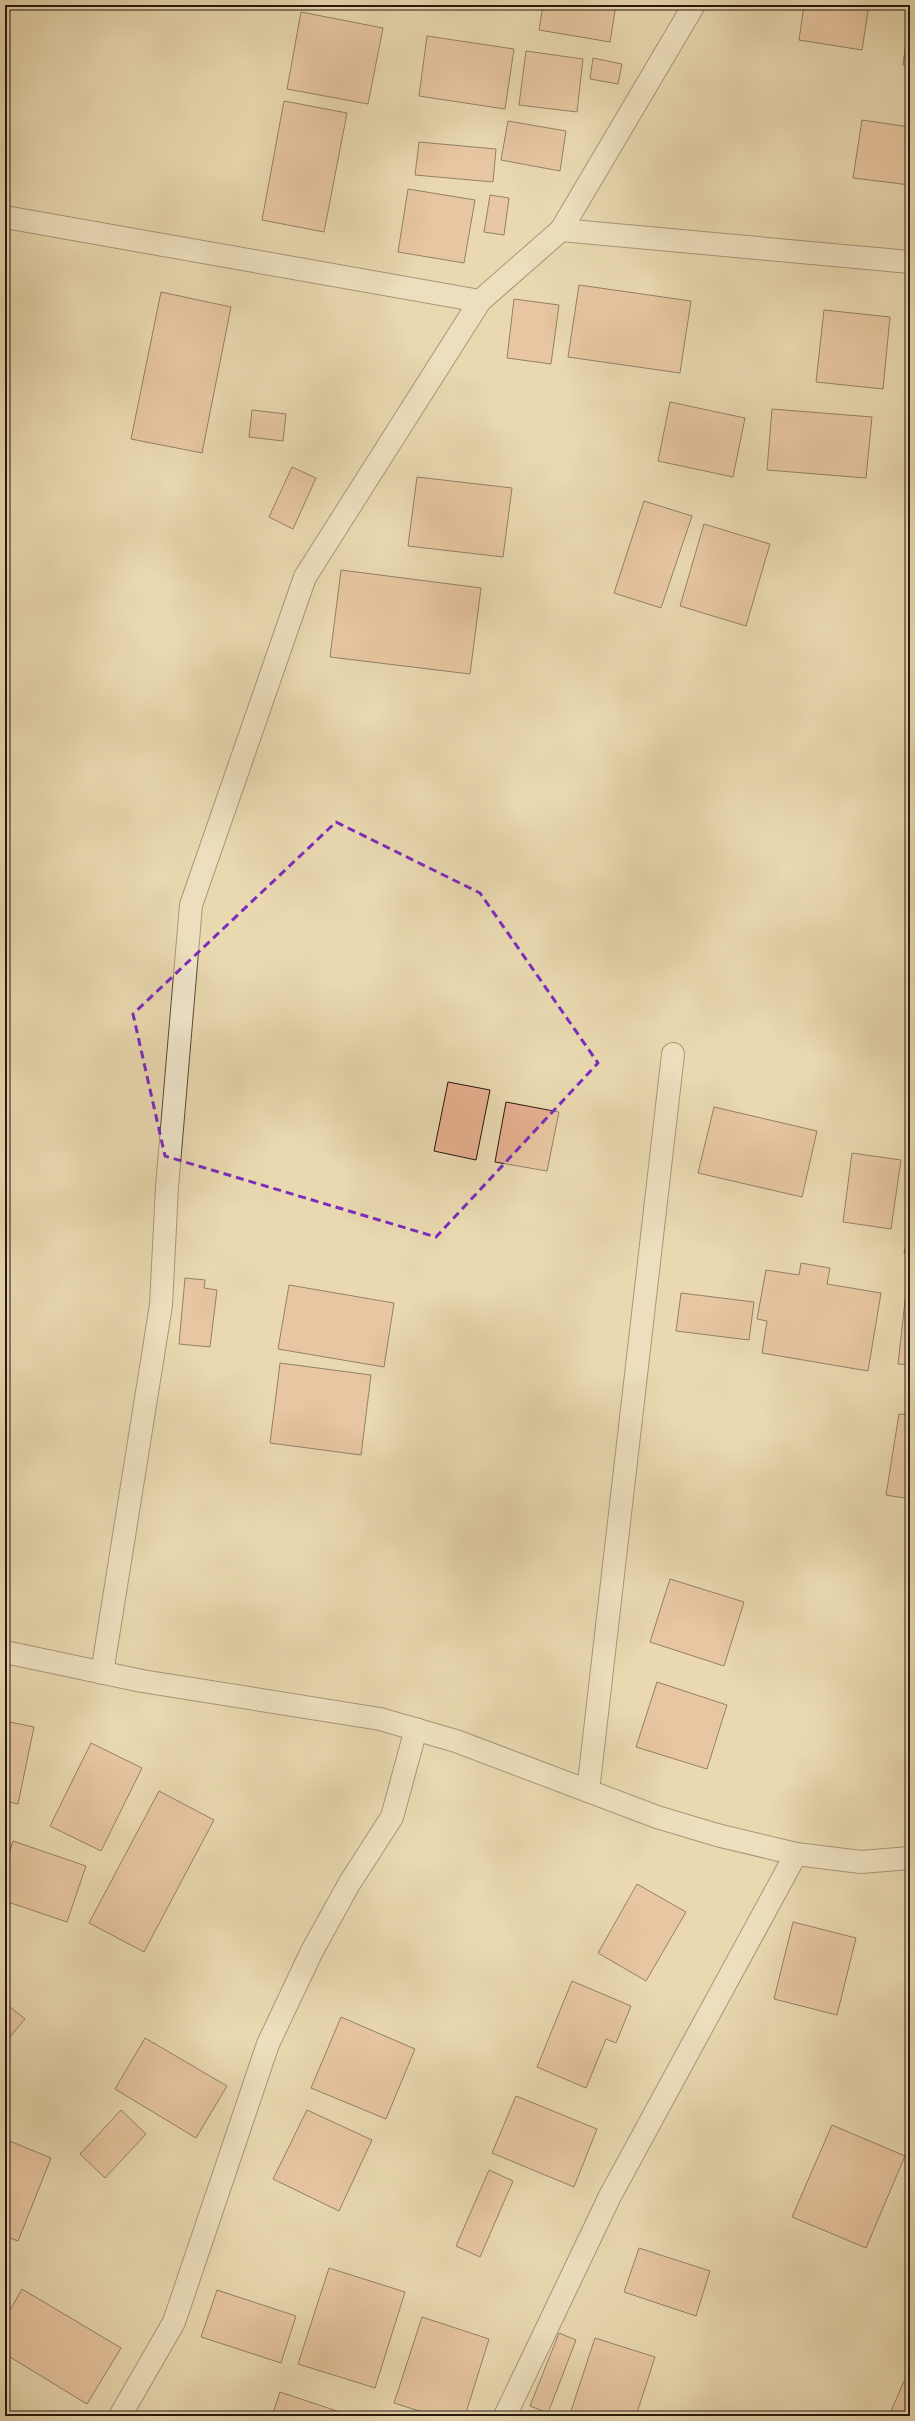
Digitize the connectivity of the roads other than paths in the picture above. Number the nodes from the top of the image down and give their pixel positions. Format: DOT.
graph roads {
  1 [pos="694,5"];
  2 [pos="5,217"];
  3 [pos="562,230"];
  4 [pos="910,262"];
  5 [pos="480,302"];
  6 [pos="673,1054"];
  7 [pos="5,1652"];
  8 [pos="102,1673"];
  9 [pos="416,1729"];
  10 [pos="588,1791"];
  11 [pos="796,1854"];
  12 [pos="910,1858"];
  13 [pos="120,2416"];
  14 [pos="505,2416"];
  1 -- 3 [label="street"];
  2 -- 5 [label="street"];
  3 -- 4 [label="street"];
  3 -- 5 [label="street"];
  5 -- 8 [label="street"];
  6 -- 10 [label="street"];
  7 -- 8 [label="street"];
  8 -- 9 [label="street"];
  9 -- 10 [label="street"];
  9 -- 13 [label="street"];
  10 -- 11 [label="street"];
  11 -- 12 [label="street"];
  11 -- 14 [label="street"];
}
